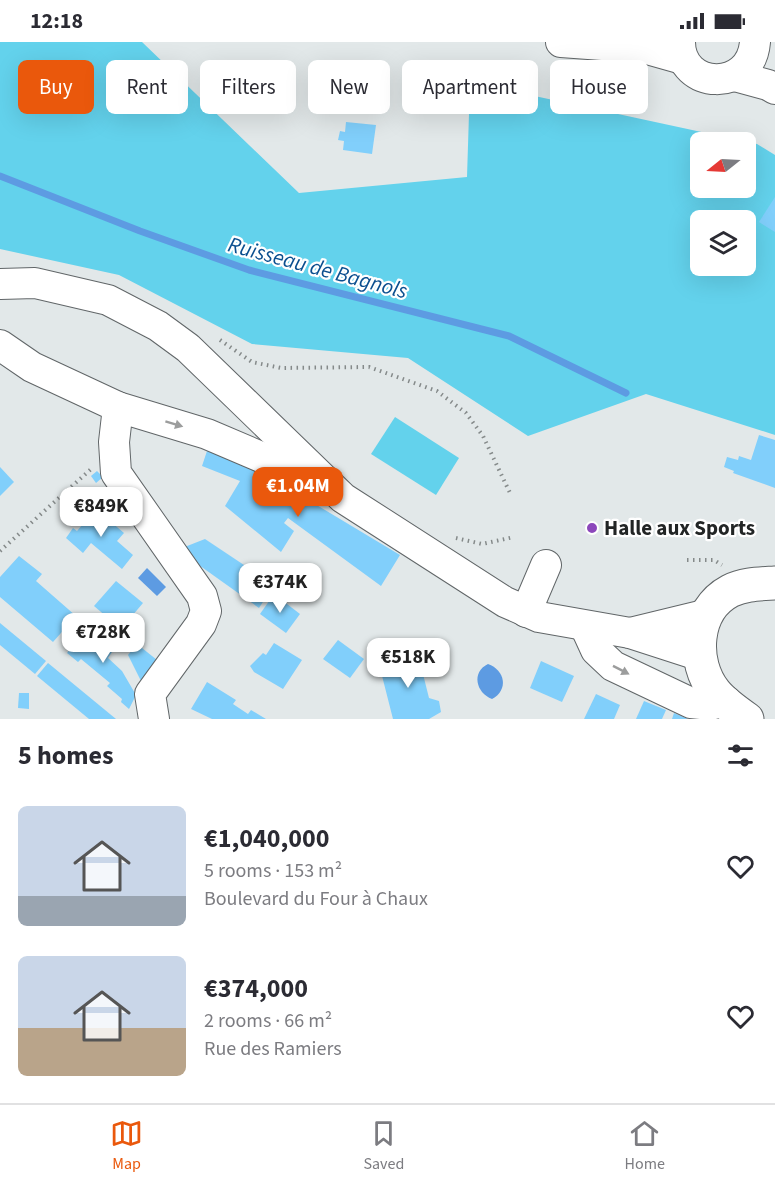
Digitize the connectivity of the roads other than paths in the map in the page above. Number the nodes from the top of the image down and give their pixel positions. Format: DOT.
graph roads {
  1 [pos="579,43"];
  2 [pos="667,48"];
  3 [pos="747,60"];
  4 [pos="771,87"];
  5 [pos="0,284"];
  6 [pos="0,345"];
  7 [pos="118,407"];
  8 [pos="343,498"];
  9 [pos="546,565"];
  10 [pos="775,583"];
  11 [pos="526,612"];
  12 [pos="705,615"];
  13 [pos="585,626"];
  14 [pos="630,633"];
  15 [pos="698,655"];
  16 [pos="737,710"];
  17 [pos="153,719"];
  1 -- 2 [label="street"];
  2 -- 3 [label="street"];
  3 -- 4 [label="street"];
  5 -- 8 [label="street"];
  6 -- 7 [label="street"];
  7 -- 8 [label="street, one-way"];
  7 -- 17 [label="street"];
  8 -- 11 [label="street"];
  9 -- 11 [label="street"];
  10 -- 12 [label="main road"];
  11 -- 13 [label="street"];
  12 -- 14 [label="street"];
  12 -- 15 [label="main road"];
  13 -- 14 [label="street"];
  13 -- 16 [label="street, one-way"];
  14 -- 15 [label="street"];
  15 -- 16 [label="main road"];
}
